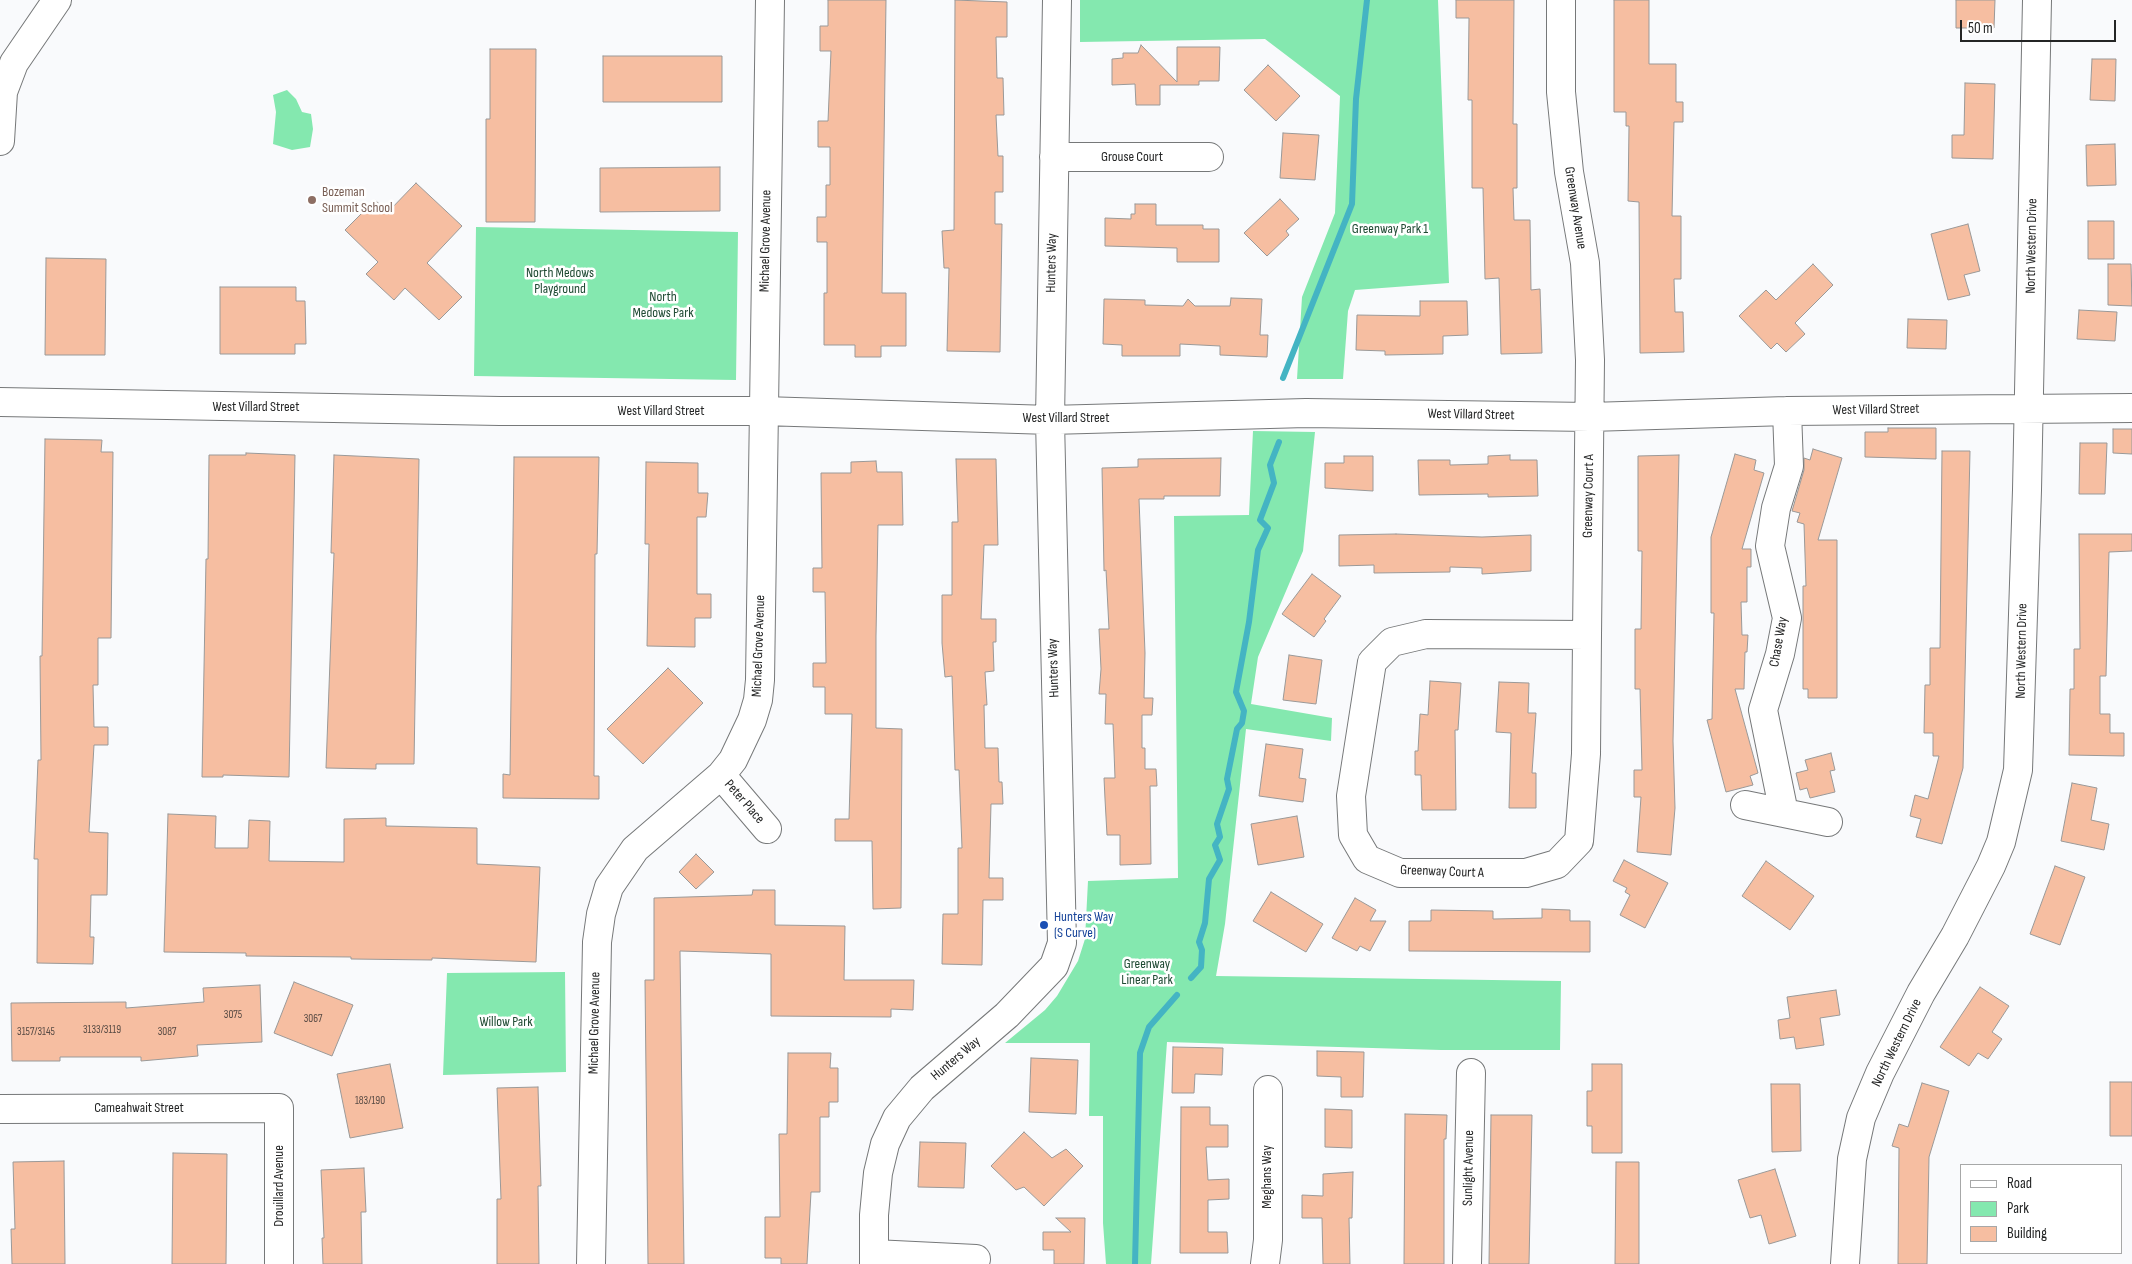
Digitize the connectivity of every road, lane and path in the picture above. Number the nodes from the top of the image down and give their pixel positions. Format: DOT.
graph roads {
  1 [pos="58,0"];
  2 [pos="770,0"];
  3 [pos="1057,0"];
  4 [pos="1561,0"];
  5 [pos="2037,0"];
  6 [pos="0,141"];
  7 [pos="1054,157"];
  8 [pos="1209,157"];
  9 [pos="0,402"];
  10 [pos="2029,407"];
  11 [pos="2132,408"];
  12 [pos="763,410"];
  13 [pos="1787,411"];
  14 [pos="1590,417"];
  15 [pos="1050,420"];
  16 [pos="1587,635"];
  17 [pos="721,775"];
  18 [pos="1745,805"];
  19 [pos="1784,813"];
  20 [pos="1828,822"];
  21 [pos="767,828"];
  22 [pos="1470,1073"];
  23 [pos="1268,1090"];
  24 [pos="279,1108"];
  25 [pos="0,1109"];
  26 [pos="874,1259"];
  27 [pos="976,1259"];
  28 [pos="279,1264"];
  29 [pos="591,1264"];
  30 [pos="1265,1264"];
  31 [pos="1467,1264"];
  32 [pos="1845,1264"];
  1 -- 6 [label="street"];
  2 -- 12 [label="street, Michael Grove Avenue"];
  3 -- 7 [label="street, Hunters Way"];
  4 -- 14 [label="street, Greenway Avenue"];
  5 -- 10 [label="street, North Western Drive"];
  7 -- 8 [label="street, Grouse Court"];
  7 -- 15 [label="street, Hunters Way"];
  9 -- 12 [label="street, West Villard Street"];
  10 -- 11 [label="street, West Villard Street"];
  10 -- 13 [label="street, West Villard Street"];
  10 -- 32 [label="street, North Western Drive"];
  12 -- 15 [label="street, West Villard Street"];
  12 -- 17 [label="street, Michael Grove Avenue"];
  13 -- 14 [label="street, West Villard Street"];
  13 -- 19 [label="street, Chase Way"];
  14 -- 15 [label="street, West Villard Street"];
  14 -- 16 [label="street, Greenway Court A"];
  15 -- 26 [label="street, Hunters Way"];
  16 -- 16 [label="street, Greenway Court A"];
  17 -- 21 [label="street, Peter Place"];
  17 -- 29 [label="street, Michael Grove Avenue"];
  18 -- 19 [label="street"];
  19 -- 20 [label="street"];
  22 -- 31 [label="street, Sunlight Avenue"];
  23 -- 30 [label="street, Meghans Way"];
  24 -- 25 [label="street, Cameahwait Street"];
  24 -- 28 [label="street, Drouillard Avenue"];
  26 -- 27 [label="street"];
}
